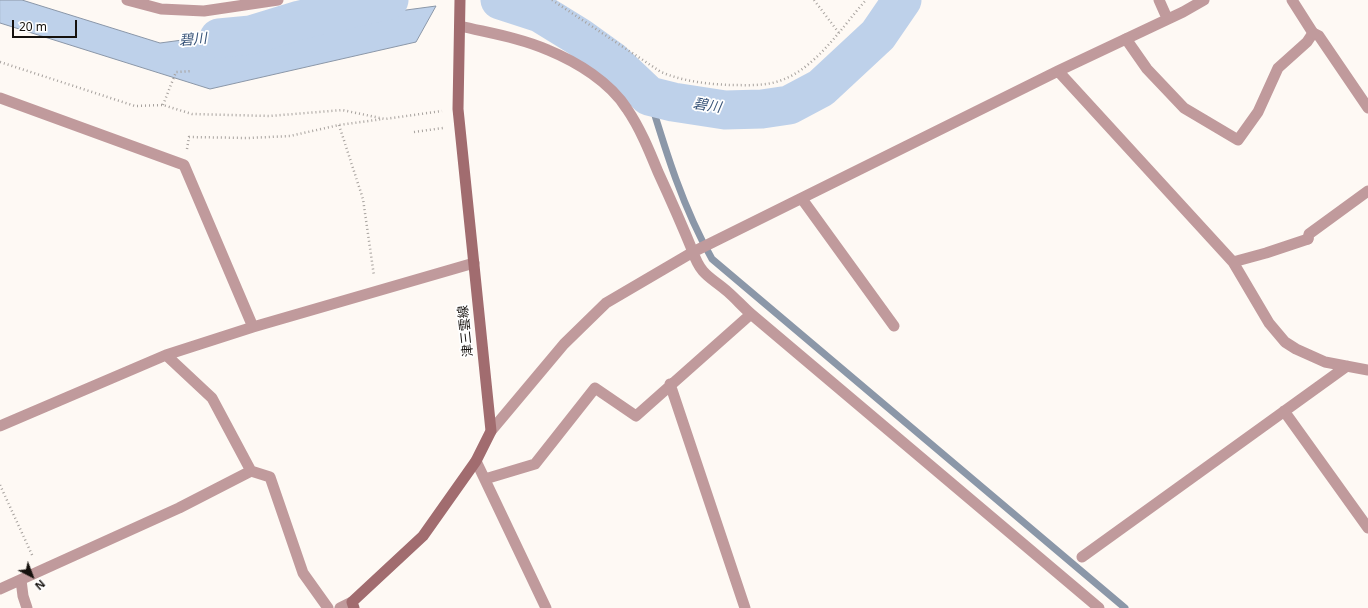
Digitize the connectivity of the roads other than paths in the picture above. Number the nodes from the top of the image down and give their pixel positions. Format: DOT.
graph roads {
  1 [pos="127,0"];
  2 [pos="278,0"];
  3 [pos="460,0"];
  4 [pos="1159,0"];
  5 [pos="1204,0"];
  6 [pos="1292,0"];
  7 [pos="1168,18"];
  8 [pos="460,22"];
  9 [pos="1313,33"];
  10 [pos="1126,39"];
  11 [pos="1058,71"];
  12 [pos="0,98"];
  13 [pos="1368,108"];
  14 [pos="1368,191"];
  15 [pos="802,199"];
  16 [pos="696,251"];
  17 [pos="1233,262"];
  18 [pos="474,263"];
  19 [pos="751,314"];
  20 [pos="894,326"];
  21 [pos="253,327"];
  22 [pos="166,355"];
  23 [pos="1346,366"];
  24 [pos="1368,370"];
  25 [pos="670,384"];
  26 [pos="1284,411"];
  27 [pos="0,426"];
  28 [pos="491,431"];
  29 [pos="476,461"];
  30 [pos="250,471"];
  31 [pos="485,479"];
  32 [pos="1368,528"];
  33 [pos="1082,557"];
  34 [pos="21,580"];
  35 [pos="0,589"];
  36 [pos="353,605"];
  37 [pos="27,608"];
  38 [pos="328,608"];
  39 [pos="340,608"];
  40 [pos="546,608"];
  41 [pos="745,608"];
  42 [pos="1099,608"];
  1 -- 2 [label="street"];
  3 -- 8 [label="main road, 津三雲線"];
  4 -- 7 [label="street"];
  5 -- 7 [label="street"];
  6 -- 9 [label="street"];
  7 -- 10 [label="street"];
  8 -- 16 [label="street"];
  8 -- 18 [label="main road, 津三雲線"];
  9 -- 10 [label="street"];
  9 -- 13 [label="street"];
  10 -- 11 [label="street"];
  11 -- 15 [label="street"];
  11 -- 17 [label="street"];
  12 -- 21 [label="street"];
  14 -- 17 [label="street"];
  15 -- 16 [label="street"];
  15 -- 20 [label="street"];
  16 -- 19 [label="street"];
  16 -- 28 [label="street"];
  17 -- 23 [label="street"];
  18 -- 21 [label="street"];
  18 -- 28 [label="main road, 津三雲線"];
  19 -- 25 [label="street"];
  19 -- 42 [label="street"];
  21 -- 22 [label="street"];
  22 -- 27 [label="street"];
  22 -- 30 [label="street"];
  23 -- 24 [label="street"];
  23 -- 26 [label="street"];
  25 -- 31 [label="street"];
  25 -- 41 [label="street"];
  26 -- 32 [label="street"];
  26 -- 33 [label="street"];
  28 -- 29 [label="main road"];
  29 -- 31 [label="street"];
  29 -- 36 [label="main road"];
  30 -- 34 [label="street"];
  30 -- 38 [label="street"];
  31 -- 40 [label="street"];
  34 -- 35 [label="street"];
  34 -- 37 [label="street"];
  36 -- 39 [label="street"];
}
